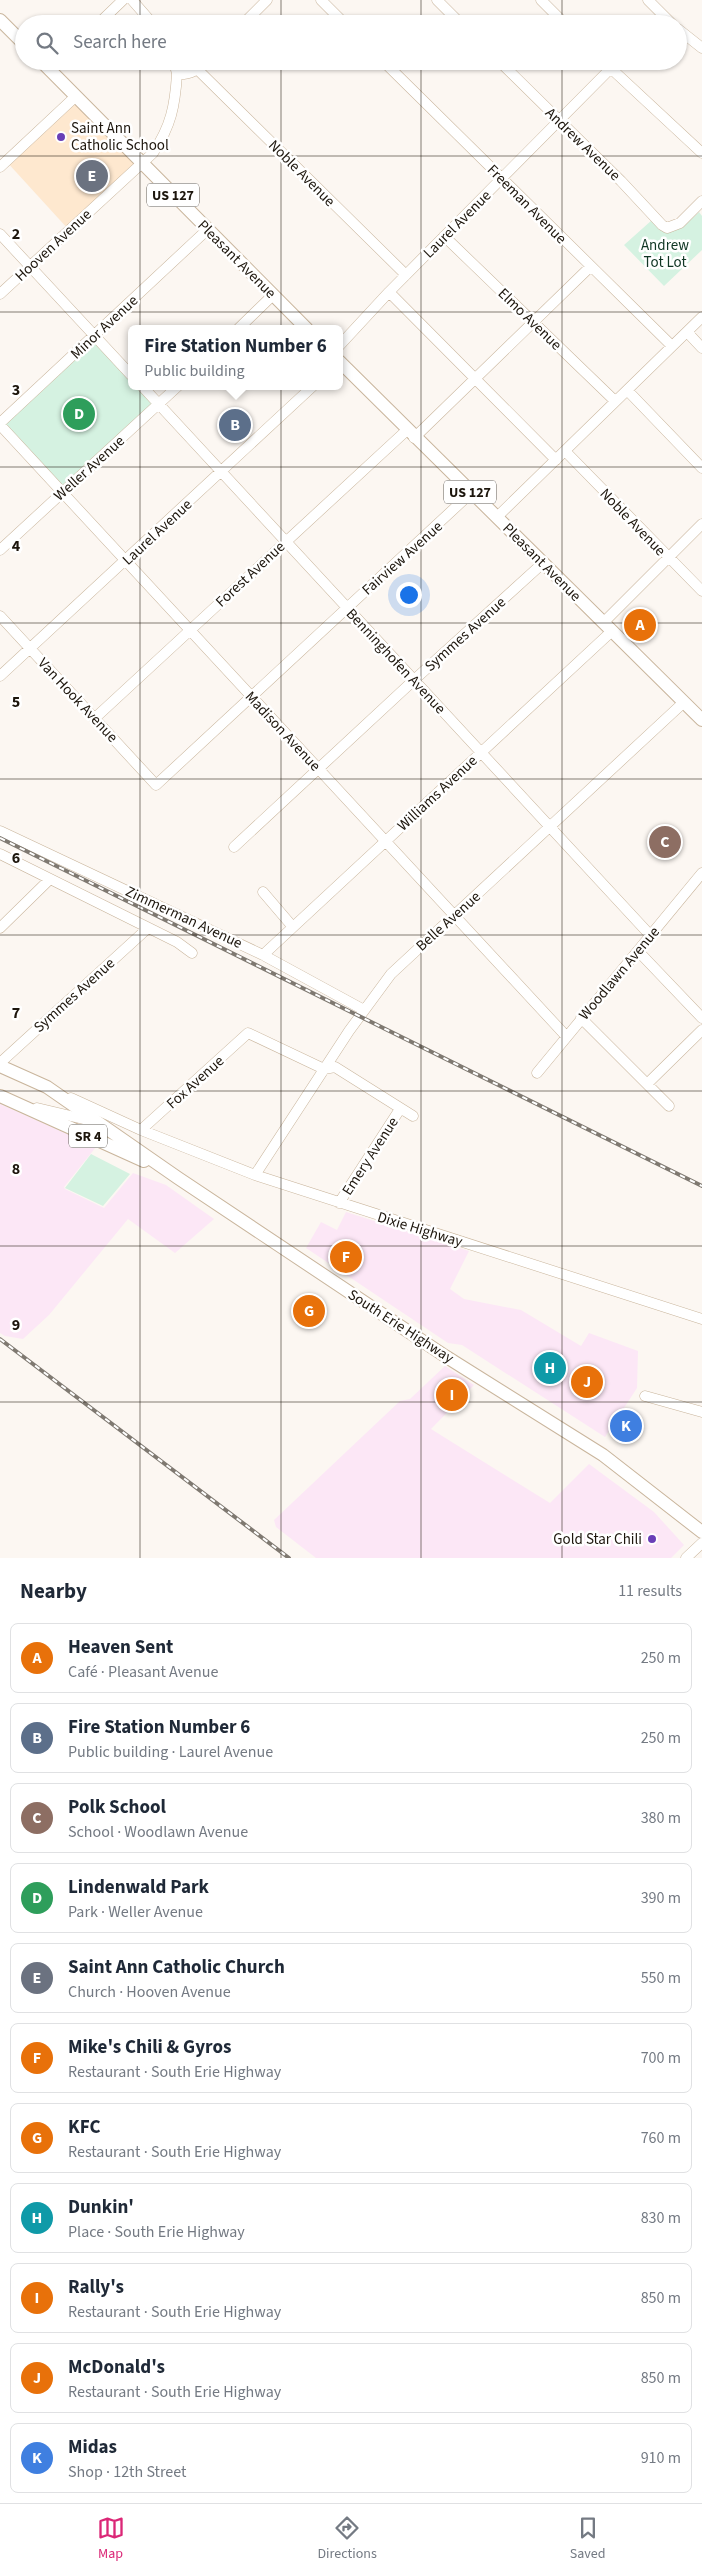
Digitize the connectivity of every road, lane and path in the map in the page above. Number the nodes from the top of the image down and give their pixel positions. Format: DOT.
graph roads {
  1 [pos="123,0"];
  2 [pos="132,0"];
  3 [pos="267,0"];
  4 [pos="321,0"];
  5 [pos="437,0"];
  6 [pos="541,0"];
  7 [pos="648,0"];
  8 [pos="107,15"];
  9 [pos="144,15"];
  10 [pos="252,15"];
  11 [pos="336,15"];
  12 [pos="452,15"];
  13 [pos="556,15"];
  14 [pos="657,15"];
  15 [pos="0,20"];
  16 [pos="15,35"];
  17 [pos="687,36"];
  18 [pos="702,48"];
  19 [pos="177,70"];
  20 [pos="198,70"];
  21 [pos="392,70"];
  22 [pos="508,70"];
  23 [pos="605,70"];
  24 [pos="616,70"];
  25 [pos="50,71"];
  26 [pos="178,74"];
  27 [pos="76,96"];
  28 [pos="558,121"];
  29 [pos="702,153"];
  30 [pos="142,164"];
  31 [pos="0,167"];
  32 [pos="502,179"];
  33 [pos="702,201"];
  34 [pos="208,229"];
  35 [pos="0,234"];
  36 [pos="444,236"];
  37 [pos="30,267"];
  38 [pos="590,267"];
  39 [pos="406,275"];
  40 [pos="389,292"];
  41 [pos="0,294"];
  42 [pos="273,295"];
  43 [pos="702,317"];
  44 [pos="533,323"];
  45 [pos="242,325"];
  46 [pos="303,325"];
  47 [pos="687,332"];
  48 [pos="95,336"];
  49 [pos="343,342"];
  50 [pos="672,346"];
  51 [pos="702,348"];
  52 [pos="343,366"];
  53 [pos="128,372"];
  54 [pos="477,378"];
  55 [pos="146,390"];
  56 [pos="174,390"];
  57 [pos="309,390"];
  58 [pos="627,390"];
  59 [pos="615,401"];
  60 [pos="159,405"];
  61 [pos="0,424"];
  62 [pos="411,434"];
  63 [pos="565,451"];
  64 [pos="556,460"];
  65 [pos="702,468"];
  66 [pos="221,472"];
  67 [pos="61,493"];
  68 [pos="471,493"];
  69 [pos="497,517"];
  70 [pos="702,524"];
  71 [pos="285,541"];
  72 [pos="0,550"];
  73 [pos="668,557"];
  74 [pos="126,560"];
  75 [pos="543,564"];
  76 [pos="702,591"];
  77 [pos="347,608"];
  78 [pos="0,616"];
  79 [pos="608,627"];
  80 [pos="190,630"];
  81 [pos="30,648"];
  82 [pos="0,676"];
  83 [pos="414,680"];
  84 [pos="251,696"];
  85 [pos="683,703"];
  86 [pos="95,718"];
  87 [pos="702,720"];
  88 [pos="480,753"];
  89 [pos="319,769"];
  90 [pos="156,785"];
  91 [pos="550,827"];
  92 [pos="0,831"];
  93 [pos="385,841"];
  94 [pos="234,847"];
  95 [pos="0,854"];
  96 [pos="702,873"];
  97 [pos="50,879"];
  98 [pos="694,882"];
  99 [pos="702,890"];
  100 [pos="263,892"];
  101 [pos="454,916"];
  102 [pos="292,926"];
  103 [pos="0,928"];
  104 [pos="148,928"];
  105 [pos="650,935"];
  106 [pos="638,951"];
  107 [pos="192,953"];
  108 [pos="263,955"];
  109 [pos="364,1010"];
  110 [pos="581,1018"];
  111 [pos="702,1018"];
  112 [pos="702,1030"];
  113 [pos="566,1036"];
  114 [pos="0,1064"];
  115 [pos="324,1069"];
  116 [pos="537,1073"];
  117 [pos="646,1084"];
  118 [pos="47,1087"];
  119 [pos="3,1098"];
  120 [pos="669,1106"];
  121 [pos="400,1109"];
  122 [pos="412,1116"];
  123 [pos="98,1122"];
  124 [pos="141,1130"];
  125 [pos="171,1173"];
  126 [pos="255,1175"];
  127 [pos="339,1204"];
  128 [pos="702,1319"];
  129 [pos="645,1396"];
  130 [pos="702,1412"];
  131 [pos="702,1532"];
  132 [pos="702,1543"];
  133 [pos="686,1558"];
  1 -- 8 [label="street"];
  2 -- 9 [label="street"];
  3 -- 10 [label="street"];
  4 -- 11 [label="street"];
  5 -- 12 [label="street"];
  6 -- 13 [label="street"];
  7 -- 14 [label="street"];
  15 -- 16 [label="main road"];
  17 -- 18 [label="street"];
  19 -- 26 [label="street"];
  20 -- 26 [label="street"];
  20 -- 39 [label="street, Noble Avenue"];
  21 -- 32 [label="street, Freeman Avenue"];
  22 -- 28 [label="street, Andrew Avenue"];
  23 -- 28 [label="street, Laurel Avenue"];
  24 -- 29 [label="street"];
  25 -- 27 [label="main road, Pleasant Avenue / US 127"];
  26 -- 30 [label="street, Hooven Avenue"];
  27 -- 30 [label="main road, Pleasant Avenue / US 127"];
  27 -- 31 [label="street"];
  28 -- 32 [label="street, Laurel Avenue"];
  28 -- 33 [label="street, Andrew Avenue"];
  30 -- 34 [label="main road, Pleasant Avenue / US 127"];
  30 -- 37 [label="street, Hooven Avenue"];
  32 -- 36 [label="street, Laurel Avenue"];
  32 -- 38 [label="street, Freeman Avenue"];
  34 -- 42 [label="main road, Pleasant Avenue / US 127"];
  34 -- 48 [label="street, Minor Avenue"];
  35 -- 37 [label="street"];
  36 -- 39 [label="street, Laurel Avenue"];
  36 -- 44 [label="street, Elmo Avenue"];
  37 -- 41 [label="street, Hooven Avenue"];
  37 -- 48 [label="street"];
  38 -- 44 [label="street, Forest Avenue"];
  38 -- 50 [label="street, Freeman Avenue"];
  39 -- 40 [label="street, Laurel Avenue"];
  40 -- 49 [label="street, Laurel Avenue"];
  40 -- 54 [label="street"];
  42 -- 45 [label="street"];
  42 -- 46 [label="main road, Pleasant Avenue / US 127"];
  43 -- 47 [label="street"];
  44 -- 54 [label="street, Forest Avenue"];
  44 -- 59 [label="street, Elmo Avenue"];
  47 -- 50 [label="street"];
  47 -- 51 [label="street"];
  48 -- 53 [label="street"];
  48 -- 61 [label="street, Minor Avenue"];
  50 -- 58 [label="street"];
  52 -- 62 [label="main road, Pleasant Avenue / US 127"];
  54 -- 62 [label="street, Forest Avenue"];
  54 -- 64 [label="street"];
  55 -- 60 [label="street, Benninghofen Avenue"];
  56 -- 60 [label="street, Weller Avenue"];
  57 -- 66 [label="street, Laurel Avenue"];
  58 -- 59 [label="street"];
  58 -- 65 [label="street"];
  59 -- 63 [label="street"];
  60 -- 66 [label="street, Benninghofen Avenue"];
  60 -- 67 [label="street, Weller Avenue"];
  61 -- 67 [label="street, Madison Avenue"];
  62 -- 68 [label="main road, Pleasant Avenue / US 127"];
  62 -- 71 [label="street, Forest Avenue"];
  63 -- 64 [label="street"];
  63 -- 73 [label="street, Noble Avenue"];
  64 -- 69 [label="street"];
  66 -- 71 [label="street, Benninghofen Avenue"];
  66 -- 74 [label="street, Laurel Avenue"];
  67 -- 72 [label="street, Weller Avenue"];
  67 -- 74 [label="street, Madison Avenue"];
  68 -- 69 [label="main road, Pleasant Avenue / US 127"];
  68 -- 77 [label="street, Fairview Avenue"];
  69 -- 75 [label="main road, Pleasant Avenue / US 127"];
  70 -- 73 [label="street, Williams Avenue"];
  71 -- 77 [label="street, Benninghofen Avenue"];
  71 -- 80 [label="street, Forest Avenue"];
  73 -- 76 [label="street, Noble Avenue"];
  73 -- 79 [label="street, Williams Avenue"];
  74 -- 80 [label="street, Madison Avenue"];
  74 -- 81 [label="street, Laurel Avenue"];
  75 -- 79 [label="main road, Pleasant Avenue / US 127"];
  75 -- 83 [label="street, Symmes Avenue"];
  77 -- 83 [label="street, Benninghofen Avenue"];
  77 -- 84 [label="street, Fairview Avenue"];
  78 -- 81 [label="street, Van Hook Avenue"];
  79 -- 85 [label="main road, Pleasant Avenue / US 127"];
  79 -- 88 [label="street, Williams Avenue"];
  80 -- 84 [label="street, Madison Avenue"];
  80 -- 86 [label="street, Forest Avenue"];
  81 -- 82 [label="street, Laurel Avenue"];
  81 -- 86 [label="street, Van Hook Avenue"];
  83 -- 88 [label="street, Benninghofen Avenue"];
  83 -- 89 [label="street, Symmes Avenue"];
  84 -- 89 [label="street, Madison Avenue"];
  84 -- 90 [label="street, Fairview Avenue"];
  85 -- 87 [label="main road, Pleasant Avenue / US 127"];
  85 -- 91 [label="street, Belle Avenue"];
  86 -- 90 [label="street, Van Hook Avenue"];
  88 -- 91 [label="street, Benninghofen Avenue"];
  88 -- 93 [label="street, Williams Avenue"];
  89 -- 93 [label="street, Madison Avenue"];
  89 -- 94 [label="street, Symmes Avenue"];
  91 -- 101 [label="street, Belle Avenue"];
  91 -- 105 [label="street, Benninghofen Avenue"];
  92 -- 108 [label="street, Zimmerman Avenue"];
  93 -- 101 [label="street, Madison Avenue"];
  93 -- 102 [label="street, Williams Avenue"];
  95 -- 97 [label="street, Zimmerman Avenue"];
  96 -- 98 [label="street, Woodlawn Avenue"];
  97 -- 103 [label="street"];
  97 -- 104 [label="street, Zimmerman Avenue"];
  98 -- 99 [label="street"];
  98 -- 105 [label="street, Woodlawn Avenue"];
  100 -- 102 [label="street"];
  101 -- 109 [label="street, Belle Avenue"];
  101 -- 113 [label="street, Madison Avenue"];
  102 -- 108 [label="street, Williams Avenue"];
  104 -- 107 [label="street, Zimmerman Avenue"];
  104 -- 114 [label="street, Symmes Avenue"];
  105 -- 106 [label="street, Woodlawn Avenue"];
  106 -- 110 [label="street, Woodlawn Avenue"];
  106 -- 111 [label="street"];
  108 -- 109 [label="street, Zimmerman Avenue"];
  109 -- 115 [label="street, Belle Avenue"];
  110 -- 113 [label="street, Woodlawn Avenue"];
  110 -- 117 [label="street"];
  112 -- 117 [label="street"];
  113 -- 116 [label="street, Woodlawn Avenue"];
  114 -- 118 [label="main road, Dixie Highway / SR 4"];
  115 -- 121 [label="street"];
  115 -- 124 [label="street, Fox Avenue"];
  115 -- 126 [label="street, Belle Avenue"];
  117 -- 120 [label="street"];
  118 -- 123 [label="main road, South Erie Highway / SR 4"];
  118 -- 124 [label="street, Dixie Highway"];
  119 -- 123 [label="street, Dixie Highway"];
  119 -- 125 [label="main road, South Erie Highway / SR 4"];
  121 -- 122 [label="street"];
  121 -- 127 [label="street, Emery Avenue"];
  123 -- 124 [label="street, Dixie Highway"];
  123 -- 125 [label="main road, South Erie Highway / SR 4"];
  124 -- 126 [label="street, Dixie Highway"];
  125 -- 131 [label="main road, South Erie Highway / SR 4"];
  126 -- 127 [label="street, Dixie Highway"];
  127 -- 128 [label="street, Dixie Highway"];
  129 -- 130 [label="street"];
  132 -- 133 [label="street"];
}
